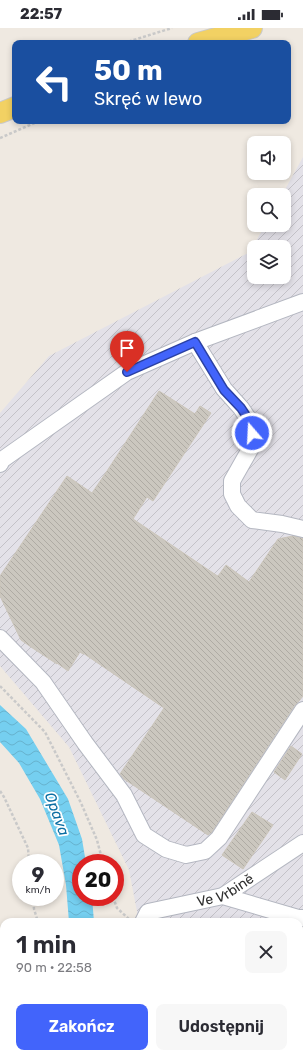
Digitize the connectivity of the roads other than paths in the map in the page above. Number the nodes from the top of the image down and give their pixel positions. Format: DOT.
graph roads {
  1 [pos="252,28"];
  2 [pos="209,40"];
  3 [pos="12,108"];
  4 [pos="0,113"];
  5 [pos="303,302"];
  6 [pos="195,342"];
  7 [pos="0,464"];
  8 [pos="303,529"];
  9 [pos="0,638"];
  10 [pos="303,710"];
  11 [pos="303,843"];
  12 [pos="224,896"];
  13 [pos="145,918"];
  14 [pos="303,918"];
  1 -- 2 [label="main road"];
  3 -- 4 [label="main road"];
  5 -- 6 [label="street"];
  6 -- 7 [label="street"];
  6 -- 8 [label="street"];
  9 -- 10 [label="street"];
  11 -- 12 [label="street, Ve Vrbině"];
  12 -- 13 [label="street, Ve Vrbině"];
  12 -- 14 [label="street"];
}
